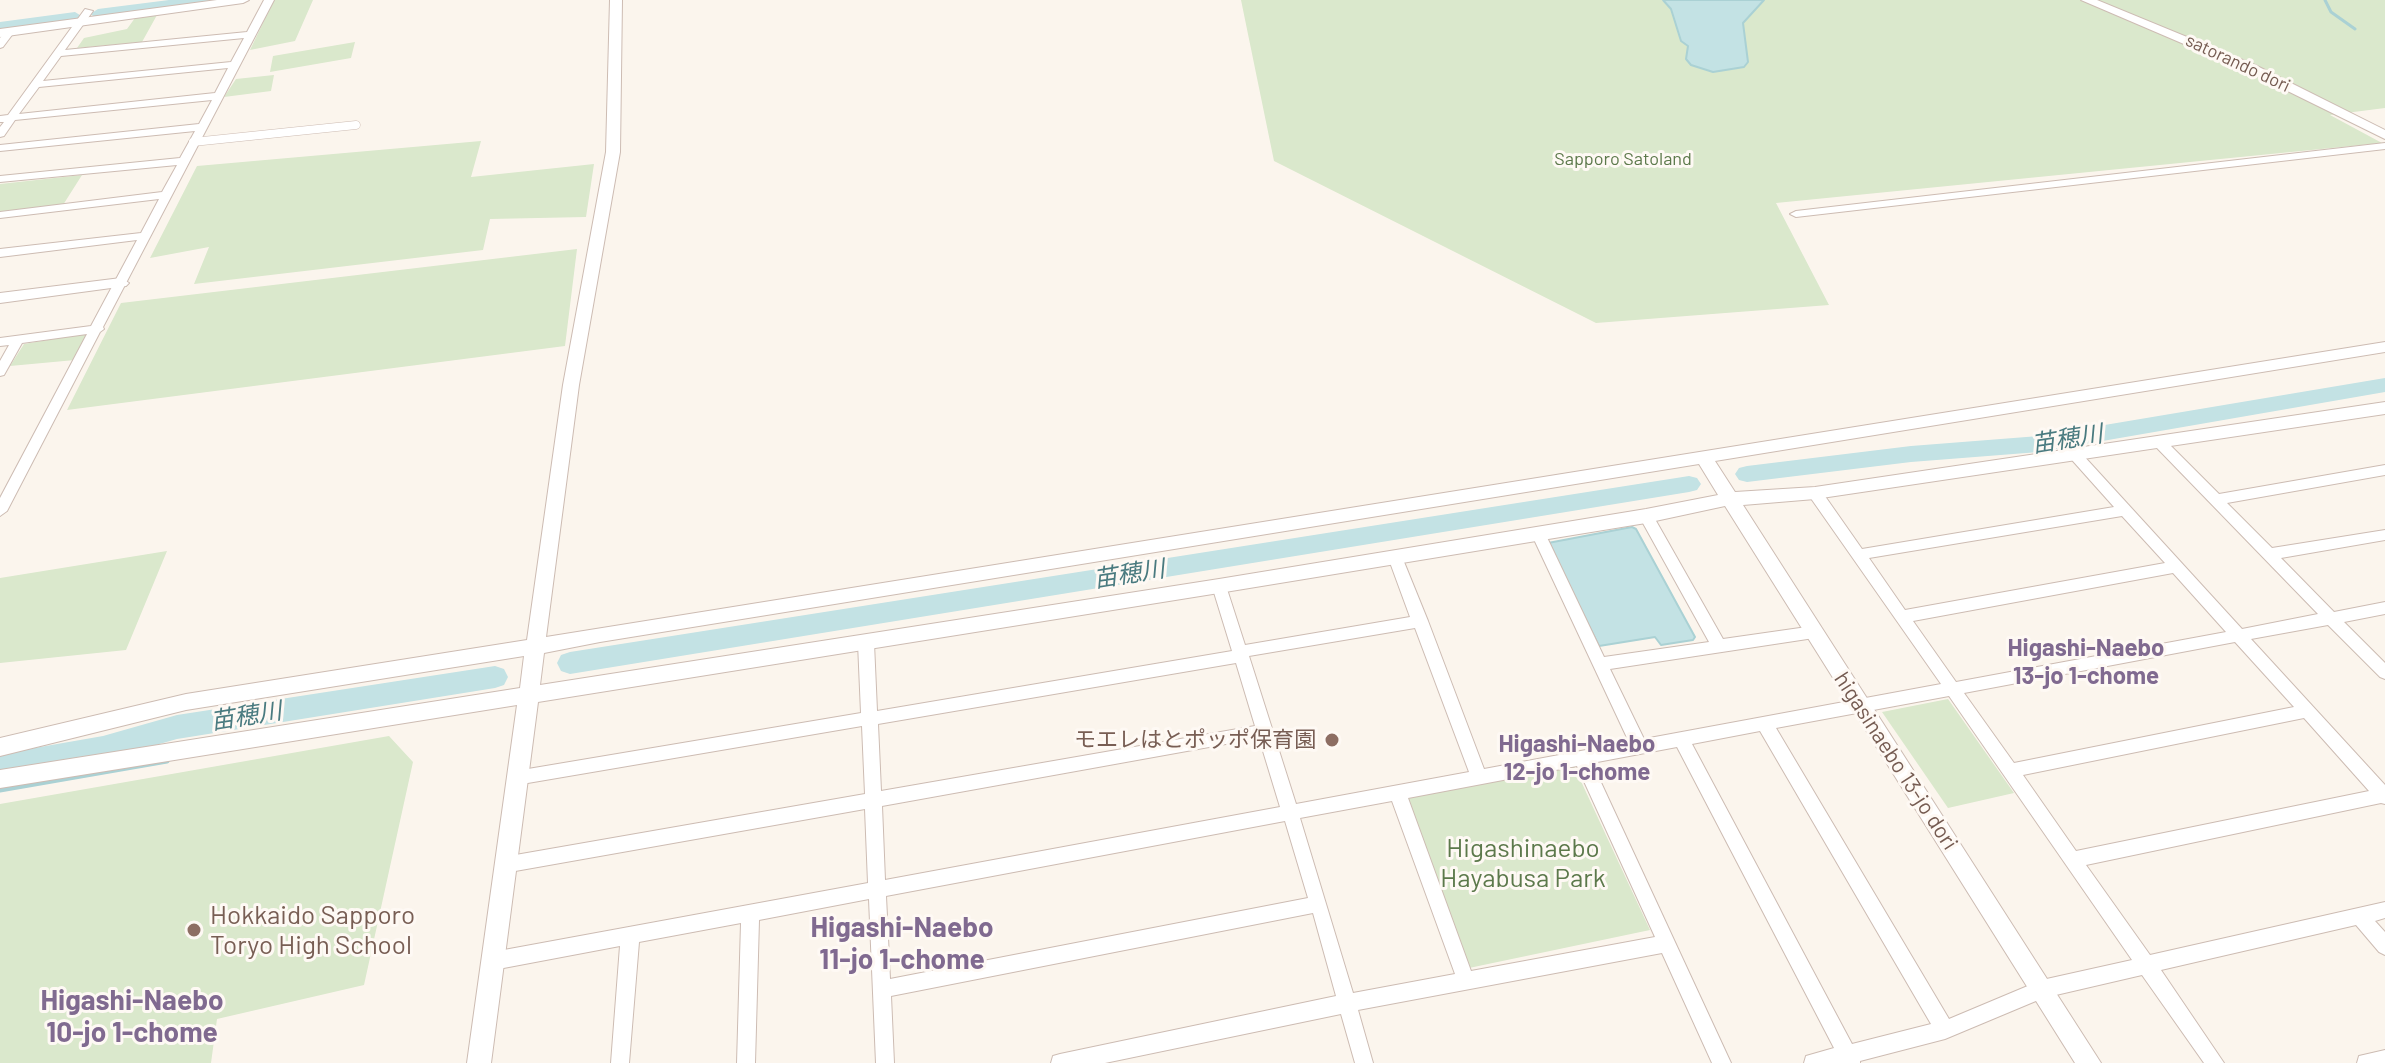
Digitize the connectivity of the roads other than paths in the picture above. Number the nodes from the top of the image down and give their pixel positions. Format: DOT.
graph roads {
  1 [pos="170,0"];
  2 [pos="243,0"];
  3 [pos="269,0"];
  4 [pos="616,0"];
  5 [pos="2087,0"];
  6 [pos="85,16"];
  7 [pos="3,29"];
  8 [pos="250,35"];
  9 [pos="0,45"];
  10 [pos="59,53"];
  11 [pos="232,65"];
  12 [pos="38,84"];
  13 [pos="217,96"];
  14 [pos="12,117"];
  15 [pos="0,119"];
  16 [pos="356,125"];
  17 [pos="200,127"];
  18 [pos="0,134"];
  19 [pos="2385,135"];
  20 [pos="193,142"];
  21 [pos="2385,146"];
  22 [pos="1,150"];
  23 [pos="184,161"];
  24 [pos="0,179"];
  25 [pos="166,195"];
  26 [pos="1796,214"];
  27 [pos="0,215"];
  28 [pos="146,236"];
  29 [pos="0,253"];
  30 [pos="121,283"];
  31 [pos="0,298"];
  32 [pos="98,329"];
  33 [pos="18,339"];
  34 [pos="0,342"];
  35 [pos="2385,347"];
  36 [pos="0,372"];
  37 [pos="2385,408"];
  38 [pos="2161,444"];
  39 [pos="2077,457"];
  40 [pos="1704,458"];
  41 [pos="2385,470"];
  42 [pos="1815,493"];
  43 [pos="1729,499"];
  44 [pos="2216,500"];
  45 [pos="1,507"];
  46 [pos="2124,510"];
  47 [pos="1646,516"];
  48 [pos="1538,533"];
  49 [pos="2385,535"];
  50 [pos="2270,554"];
  51 [pos="1857,555"];
  52 [pos="1395,557"];
  53 [pos="2176,567"];
  54 [pos="1219,586"];
  55 [pos="2385,608"];
  56 [pos="1901,617"];
  57 [pos="2332,618"];
  58 [pos="1421,621"];
  59 [pos="1814,632"];
  60 [pos="2239,636"];
  61 [pos="866,643"];
  62 [pos="1719,646"];
  63 [pos="534,647"];
  64 [pos="1240,654"];
  65 [pos="1600,664"];
  66 [pos="2385,673"];
  67 [pos="1950,688"];
  68 [pos="528,693"];
  69 [pos="1861,706"];
  70 [pos="2307,711"];
  71 [pos="871,718"];
  72 [pos="1765,725"];
  73 [pos="1263,731"];
  74 [pos="1682,740"];
  75 [pos="0,747"];
  76 [pos="1640,748"];
  77 [pos="1582,758"];
  78 [pos="2009,771"];
  79 [pos="1479,777"];
  80 [pos="516,778"];
  81 [pos="0,779"];
  82 [pos="1398,794"];
  83 [pos="2384,796"];
  84 [pos="874,802"];
  85 [pos="1290,813"];
  86 [pos="2071,860"];
  87 [pos="504,865"];
  88 [pos="877,891"];
  89 [pos="1319,904"];
  90 [pos="2385,910"];
  91 [pos="750,915"];
  92 [pos="2359,915"];
  93 [pos="630,938"];
  94 [pos="1666,944"];
  95 [pos="2385,946"];
  96 [pos="493,961"];
  97 [pos="2145,965"];
  98 [pos="1466,981"];
  99 [pos="883,989"];
  100 [pos="2042,989"];
  101 [pos="1348,1003"];
  102 [pos="1945,1030"];
  103 [pos="1850,1059"];
  104 [pos="2385,1059"];
  105 [pos="479,1063"];
  106 [pos="620,1063"];
  107 [pos="746,1063"];
  108 [pos="885,1063"];
  109 [pos="1060,1063"];
  110 [pos="1364,1063"];
  111 [pos="1722,1063"];
  112 [pos="1813,1063"];
  113 [pos="2089,1063"];
  114 [pos="2215,1063"];
  115 [pos="2366,1063"];
  1 -- 6 [label="street"];
  2 -- 6 [label="street"];
  3 -- 8 [label="street"];
  4 -- 63 [label="street"];
  5 -- 19 [label="street, satorando dori"];
  6 -- 7 [label="street"];
  6 -- 10 [label="street"];
  7 -- 9 [label="street"];
  8 -- 10 [label="street"];
  8 -- 11 [label="street"];
  10 -- 12 [label="street"];
  11 -- 12 [label="street"];
  11 -- 13 [label="street"];
  12 -- 14 [label="street"];
  13 -- 14 [label="street"];
  13 -- 17 [label="street"];
  14 -- 15 [label="street"];
  14 -- 18 [label="street"];
  16 -- 20 [label="street"];
  17 -- 20 [label="street"];
  17 -- 22 [label="street"];
  20 -- 23 [label="street"];
  21 -- 26 [label="street"];
  23 -- 24 [label="street"];
  23 -- 25 [label="street"];
  25 -- 27 [label="street"];
  25 -- 28 [label="street"];
  28 -- 29 [label="street"];
  28 -- 30 [label="street"];
  30 -- 31 [label="street"];
  30 -- 32 [label="street"];
  32 -- 33 [label="street"];
  32 -- 45 [label="street"];
  33 -- 34 [label="street"];
  33 -- 36 [label="street"];
  35 -- 40 [label="street"];
  37 -- 38 [label="street"];
  38 -- 39 [label="street"];
  38 -- 44 [label="street"];
  39 -- 42 [label="street"];
  39 -- 46 [label="street"];
  40 -- 43 [label="street, higasinaebo 13-jo dori"];
  40 -- 63 [label="street"];
  41 -- 44 [label="street"];
  42 -- 43 [label="street"];
  42 -- 51 [label="street"];
  43 -- 47 [label="street"];
  43 -- 59 [label="street, higasinaebo 13-jo dori"];
  44 -- 50 [label="street"];
  46 -- 51 [label="street"];
  46 -- 53 [label="street"];
  47 -- 48 [label="street"];
  47 -- 62 [label="street"];
  48 -- 52 [label="street"];
  48 -- 65 [label="street"];
  49 -- 50 [label="street"];
  50 -- 57 [label="street"];
  51 -- 56 [label="street"];
  52 -- 54 [label="street"];
  52 -- 58 [label="street"];
  53 -- 56 [label="street"];
  53 -- 60 [label="street"];
  54 -- 61 [label="street"];
  54 -- 64 [label="street"];
  55 -- 57 [label="street"];
  56 -- 67 [label="street"];
  57 -- 60 [label="street"];
  57 -- 66 [label="street"];
  58 -- 64 [label="street"];
  58 -- 79 [label="street"];
  59 -- 62 [label="street"];
  59 -- 69 [label="street, higasinaebo 13-jo dori"];
  60 -- 67 [label="street"];
  60 -- 70 [label="street"];
  61 -- 68 [label="street"];
  61 -- 71 [label="street"];
  62 -- 65 [label="street"];
  63 -- 68 [label="street"];
  63 -- 75 [label="street"];
  64 -- 71 [label="street"];
  64 -- 73 [label="street"];
  65 -- 76 [label="street"];
  67 -- 69 [label="street"];
  67 -- 78 [label="street"];
  68 -- 80 [label="street"];
  68 -- 81 [label="street"];
  69 -- 72 [label="street"];
  69 -- 100 [label="street, higasinaebo 13-jo dori"];
  70 -- 78 [label="street"];
  70 -- 83 [label="street"];
  71 -- 80 [label="street"];
  71 -- 84 [label="street"];
  72 -- 74 [label="street"];
  72 -- 102 [label="street"];
  73 -- 84 [label="street"];
  73 -- 85 [label="street"];
  74 -- 76 [label="street"];
  74 -- 103 [label="street"];
  76 -- 77 [label="street"];
  77 -- 79 [label="street"];
  77 -- 94 [label="street"];
  78 -- 86 [label="street"];
  79 -- 82 [label="street"];
  80 -- 87 [label="street"];
  82 -- 85 [label="street"];
  82 -- 98 [label="street"];
  83 -- 86 [label="street"];
  84 -- 87 [label="street"];
  84 -- 88 [label="street"];
  85 -- 88 [label="street"];
  85 -- 89 [label="street"];
  86 -- 97 [label="street"];
  87 -- 96 [label="street"];
  88 -- 91 [label="street"];
  88 -- 99 [label="street"];
  89 -- 99 [label="street"];
  89 -- 101 [label="street"];
  90 -- 92 [label="street"];
  91 -- 93 [label="street"];
  91 -- 107 [label="street"];
  92 -- 95 [label="street"];
  92 -- 97 [label="street"];
  93 -- 96 [label="street"];
  93 -- 106 [label="street"];
  94 -- 98 [label="street"];
  94 -- 111 [label="street"];
  96 -- 105 [label="street"];
  97 -- 100 [label="street"];
  97 -- 114 [label="street"];
  98 -- 101 [label="street"];
  99 -- 108 [label="street"];
  100 -- 102 [label="street"];
  100 -- 113 [label="street, higasinaebo 13-jo dori"];
  101 -- 109 [label="street"];
  101 -- 110 [label="street"];
  102 -- 103 [label="street"];
  103 -- 112 [label="street"];
  104 -- 115 [label="street"];
}
